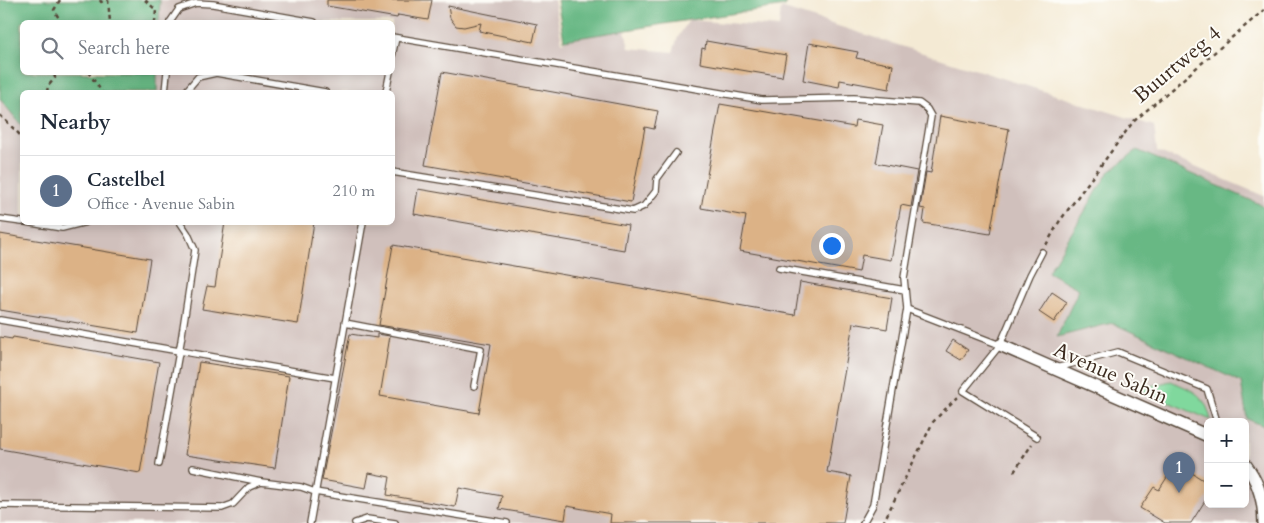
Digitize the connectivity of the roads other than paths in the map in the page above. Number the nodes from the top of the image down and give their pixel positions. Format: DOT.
graph roads {
  1 [pos="172,20"];
  2 [pos="303,20"];
  3 [pos="395,38"];
  4 [pos="167,75"];
  5 [pos="207,75"];
  6 [pos="227,75"];
  7 [pos="389,75"];
  8 [pos="165,90"];
  9 [pos="187,90"];
  10 [pos="314,90"];
  11 [pos="386,90"];
  12 [pos="676,153"];
  13 [pos="395,172"];
  14 [pos="0,219"];
  15 [pos="20,222"];
  16 [pos="43,225"];
  17 [pos="74,225"];
  18 [pos="182,225"];
  19 [pos="362,225"];
  20 [pos="1042,252"];
  21 [pos="779,268"];
  22 [pos="905,290"];
  23 [pos="906,309"];
  24 [pos="0,320"];
  25 [pos="345,323"];
  26 [pos="1000,345"];
  27 [pos="179,351"];
  28 [pos="1054,369"];
  29 [pos="335,378"];
  30 [pos="474,386"];
  31 [pos="1216,418"];
  32 [pos="1204,434"];
  33 [pos="1037,437"];
  34 [pos="159,464"];
  35 [pos="193,468"];
  36 [pos="1249,469"];
  37 [pos="261,482"];
  38 [pos="315,492"];
  39 [pos="0,505"];
  40 [pos="310,523"];
  41 [pos="355,523"];
  42 [pos="395,523"];
  43 [pos="507,523"];
  44 [pos="863,523"];
  45 [pos="1264,523"];
  1 -- 2 [label="lane"];
  3 -- 22 [label="lane"];
  4 -- 8 [label="lane"];
  5 -- 9 [label="lane"];
  6 -- 10 [label="lane"];
  7 -- 11 [label="lane"];
  12 -- 13 [label="lane"];
  14 -- 15 [label="lane"];
  16 -- 17 [label="lane"];
  18 -- 27 [label="lane"];
  19 -- 25 [label="lane"];
  20 -- 26 [label="lane"];
  21 -- 22 [label="lane"];
  22 -- 23 [label="lane"];
  23 -- 26 [label="lane"];
  23 -- 44 [label="lane"];
  24 -- 27 [label="lane"];
  25 -- 29 [label="lane"];
  25 -- 30 [label="lane"];
  26 -- 28 [label="street, Avenue Sabin"];
  26 -- 33 [label="lane"];
  27 -- 29 [label="lane"];
  27 -- 34 [label="lane"];
  28 -- 31 [label="lane"];
  28 -- 32 [label="street, Avenue Sabin"];
  29 -- 38 [label="lane"];
  35 -- 37 [label="lane"];
  36 -- 45 [label="street"];
  37 -- 38 [label="lane"];
  37 -- 39 [label="lane"];
  38 -- 40 [label="lane"];
  38 -- 43 [label="lane"];
  41 -- 42 [label="lane"];
}
